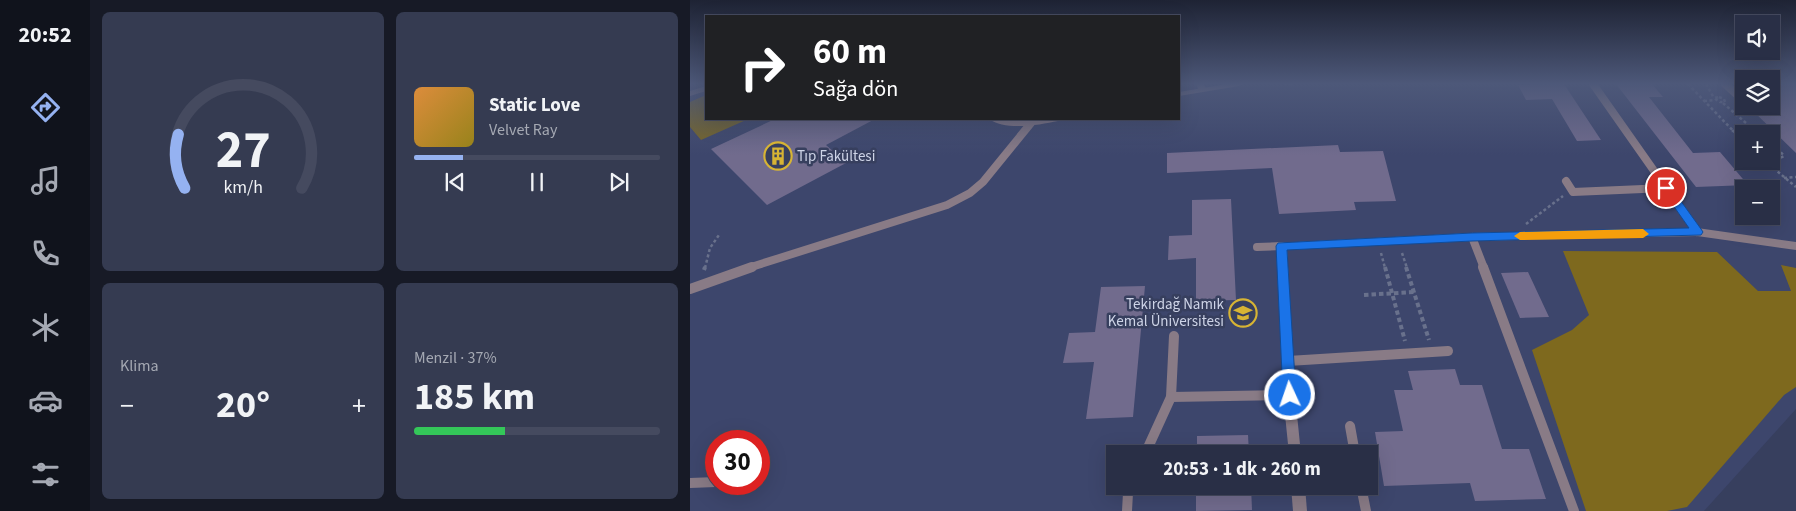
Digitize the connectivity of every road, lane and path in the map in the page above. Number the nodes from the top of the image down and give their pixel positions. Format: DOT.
graph roads {
  1 [pos="1610,108"];
  2 [pos="1710,108"];
  3 [pos="1729,108"];
  4 [pos="998,120"];
  5 [pos="1050,120"];
  6 [pos="1032,124"];
  7 [pos="1732,131"];
  8 [pos="1735,134"];
  9 [pos="1775,170"];
  10 [pos="1796,176"];
  11 [pos="1784,178"];
  12 [pos="1566,181"];
  13 [pos="1796,187"];
  14 [pos="1666,188"];
  15 [pos="1573,192"];
  16 [pos="1524,228"];
  17 [pos="1697,232"];
  18 [pos="719,235"];
  19 [pos="1472,237"];
  20 [pos="1282,246"];
  21 [pos="1796,246"];
  22 [pos="1257,247"];
  23 [pos="1380,250"];
  24 [pos="1402,252"];
  25 [pos="700,285"];
  26 [pos="690,289"];
  27 [pos="1415,292"];
  28 [pos="1392,293"];
  29 [pos="1364,295"];
  30 [pos="1174,336"];
  31 [pos="1448,351"];
  32 [pos="1433,352"];
  33 [pos="1408,354"];
  34 [pos="1288,361"];
  35 [pos="1290,395"];
  36 [pos="1171,396"];
  37 [pos="1350,426"];
  38 [pos="1149,445"];
  39 [pos="1294,445"];
  40 [pos="1353,445"];
  41 [pos="705,482"];
  42 [pos="690,483"];
  43 [pos="1128,495"];
  44 [pos="1299,495"];
  45 [pos="1363,495"];
  46 [pos="1126,511"];
  47 [pos="1300,511"];
  48 [pos="1366,511"];
  49 [pos="1574,511"];
  1 -- 14 [label="lane"];
  2 -- 7 [label="path"];
  3 -- 7 [label="path"];
  4 -- 6 [label="street"];
  5 -- 6 [label="street"];
  6 -- 25 [label="lane"];
  7 -- 8 [label="path"];
  9 -- 11 [label="path"];
  10 -- 11 [label="path"];
  11 -- 13 [label="path"];
  12 -- 15 [label="lane"];
  14 -- 15 [label="lane"];
  14 -- 17 [label="lane"];
  15 -- 16 [label="path"];
  17 -- 19 [label="street"];
  17 -- 21 [label="street"];
  18 -- 25 [label="path"];
  19 -- 20 [label="street"];
  19 -- 49 [label="lane"];
  20 -- 22 [label="lane"];
  20 -- 34 [label="street"];
  23 -- 28 [label="path"];
  24 -- 27 [label="path"];
  25 -- 26 [label="lane"];
  27 -- 28 [label="path"];
  27 -- 32 [label="path"];
  28 -- 29 [label="path"];
  28 -- 33 [label="path"];
  30 -- 36 [label="lane"];
  31 -- 32 [label="lane"];
  32 -- 33 [label="lane"];
  33 -- 34 [label="lane"];
  34 -- 35 [label="street"];
  35 -- 36 [label="lane"];
  35 -- 39 [label="street"];
  36 -- 38 [label="lane"];
  37 -- 40 [label="lane"];
  41 -- 42 [label="lane"];
  43 -- 46 [label="lane"];
  44 -- 47 [label="street"];
  45 -- 48 [label="lane"];
}
